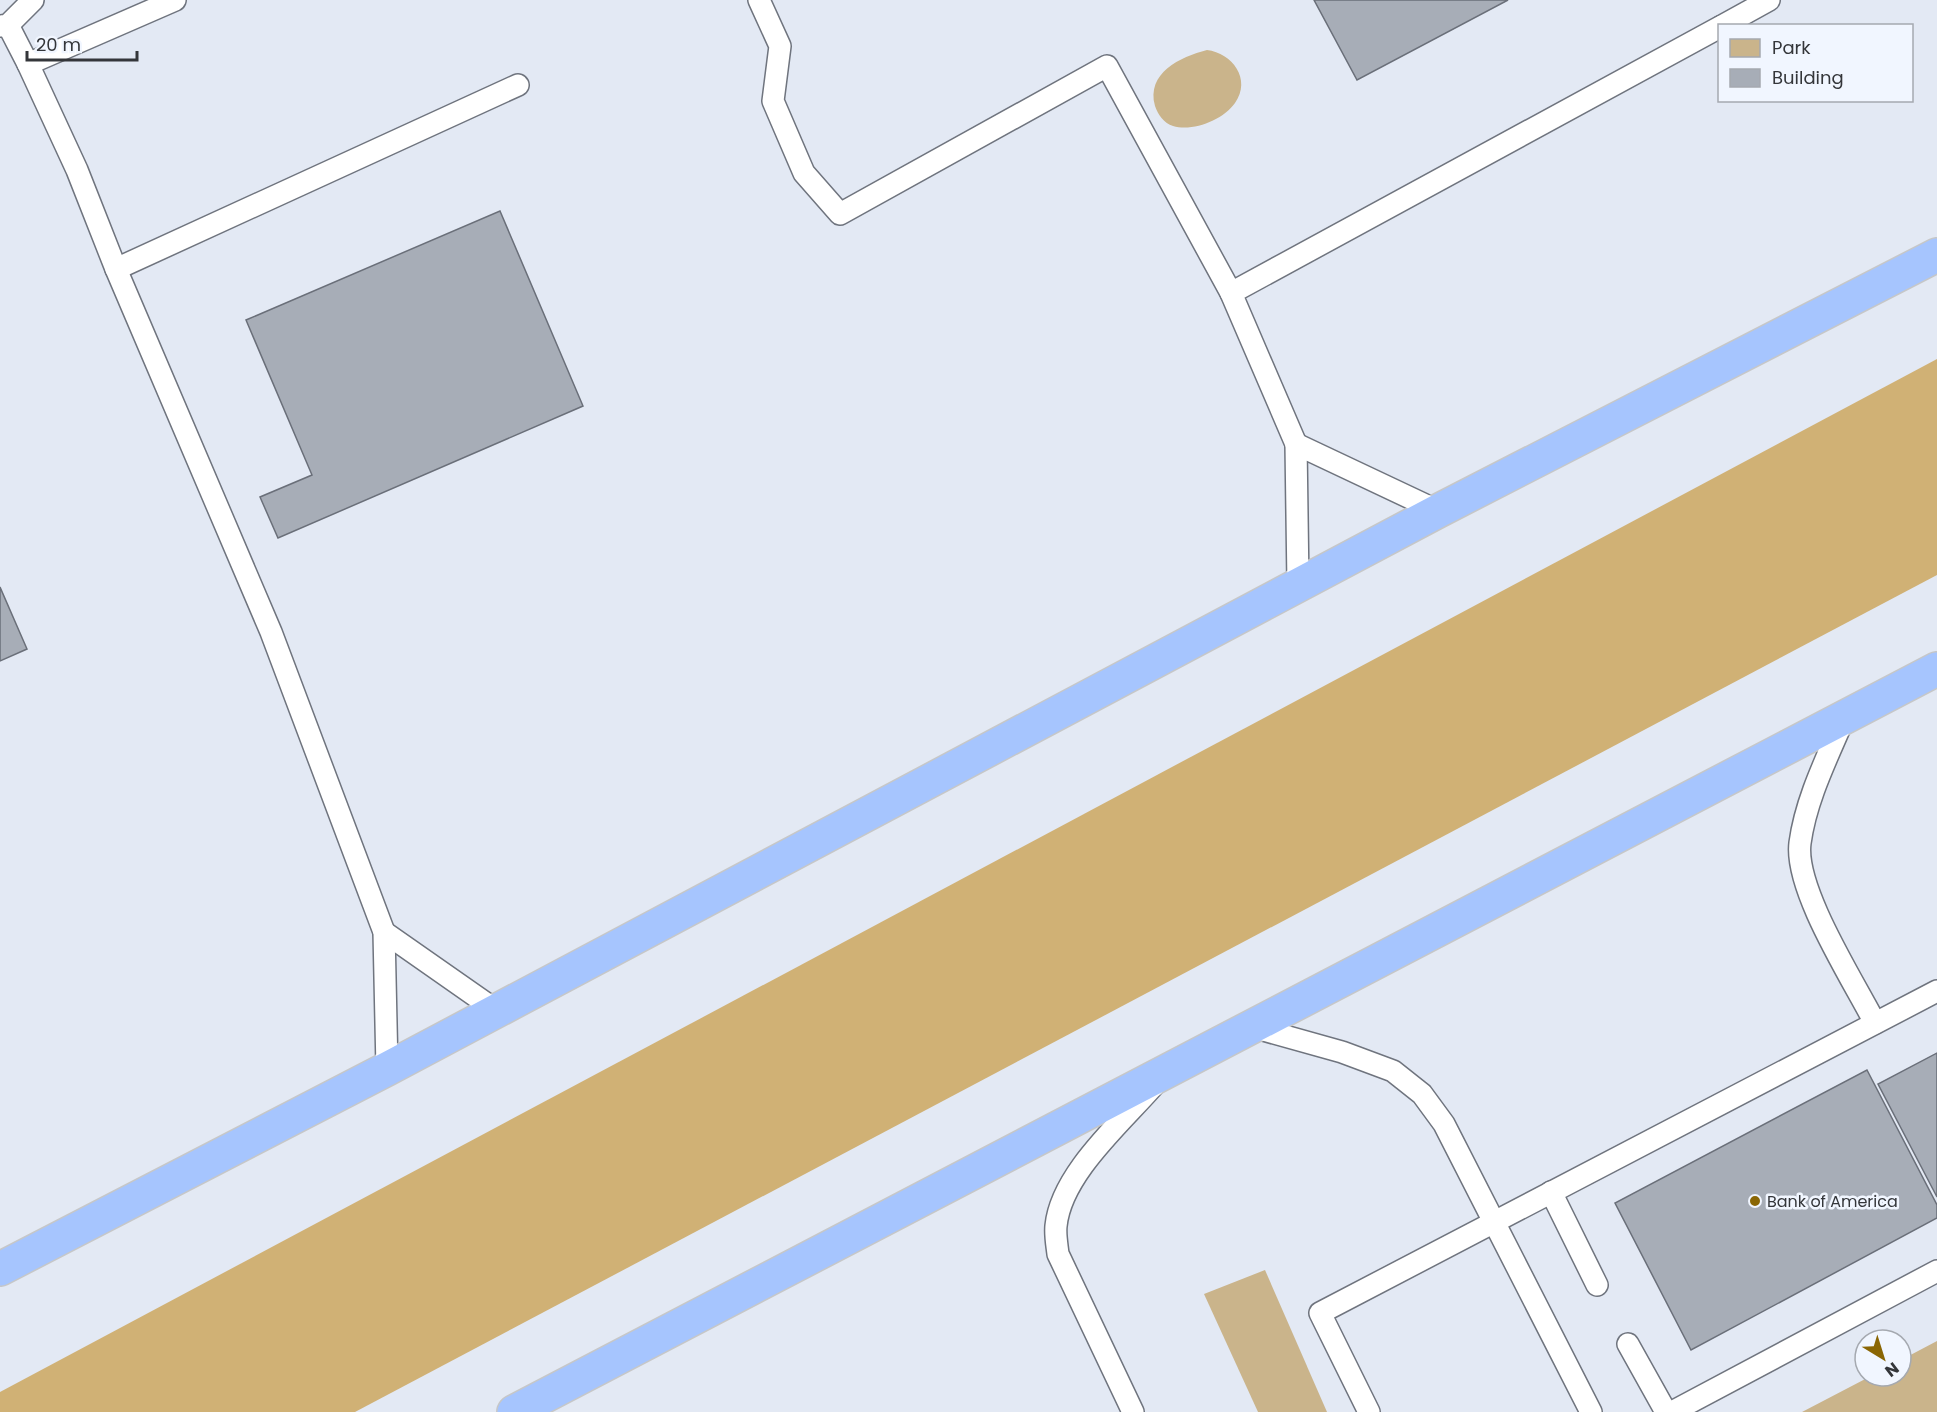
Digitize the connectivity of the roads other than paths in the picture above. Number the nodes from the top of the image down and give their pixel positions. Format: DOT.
graph roads {
  1 [pos="33,0"];
  2 [pos="175,0"];
  3 [pos="759,0"];
  4 [pos="1769,0"];
  5 [pos="1725,24"];
  6 [pos="4,26"];
  7 [pos="1718,28"];
  8 [pos="28,64"];
  9 [pos="518,85"];
  10 [pos="1937,255"];
  11 [pos="116,269"];
  12 [pos="1231,293"];
  13 [pos="1296,444"];
  14 [pos="1438,511"];
  15 [pos="1298,585"];
  16 [pos="1937,669"];
  17 [pos="1844,718"];
  18 [pos="384,932"];
  19 [pos="1937,991"];
  20 [pos="497,1011"];
  21 [pos="1875,1023"];
  22 [pos="1249,1026"];
  23 [pos="387,1070"];
  24 [pos="1166,1072"];
  25 [pos="1551,1192"];
  26 [pos="1494,1221"];
  27 [pos="0,1269"];
  28 [pos="1937,1270"];
  29 [pos="1597,1285"];
  30 [pos="1628,1344"];
  31 [pos="514,1412"];
  32 [pos="1133,1412"];
  33 [pos="1369,1412"];
  34 [pos="1592,1412"];
  35 [pos="1666,1412"];
  36 [pos="1672,1412"];
  1 -- 6 [label="lane"];
  2 -- 8 [label="lane"];
  3 -- 12 [label="lane"];
  4 -- 5 [label="lane"];
  6 -- 8 [label="lane"];
  7 -- 12 [label="lane"];
  8 -- 11 [label="lane"];
  9 -- 11 [label="lane"];
  10 -- 14 [label="highway"];
  11 -- 18 [label="lane"];
  12 -- 13 [label="lane"];
  13 -- 14 [label="lane"];
  13 -- 15 [label="lane"];
  14 -- 15 [label="highway"];
  15 -- 20 [label="highway"];
  16 -- 17 [label="highway"];
  17 -- 21 [label="lane"];
  17 -- 22 [label="highway"];
  18 -- 20 [label="lane"];
  18 -- 23 [label="lane"];
  19 -- 21 [label="lane"];
  20 -- 23 [label="highway"];
  21 -- 25 [label="lane"];
  22 -- 24 [label="highway"];
  22 -- 26 [label="lane"];
  23 -- 27 [label="highway"];
  24 -- 31 [label="highway"];
  24 -- 32 [label="lane"];
  25 -- 26 [label="lane"];
  25 -- 29 [label="lane"];
  26 -- 33 [label="lane"];
  26 -- 34 [label="lane"];
  28 -- 36 [label="lane"];
  30 -- 35 [label="lane"];
}
